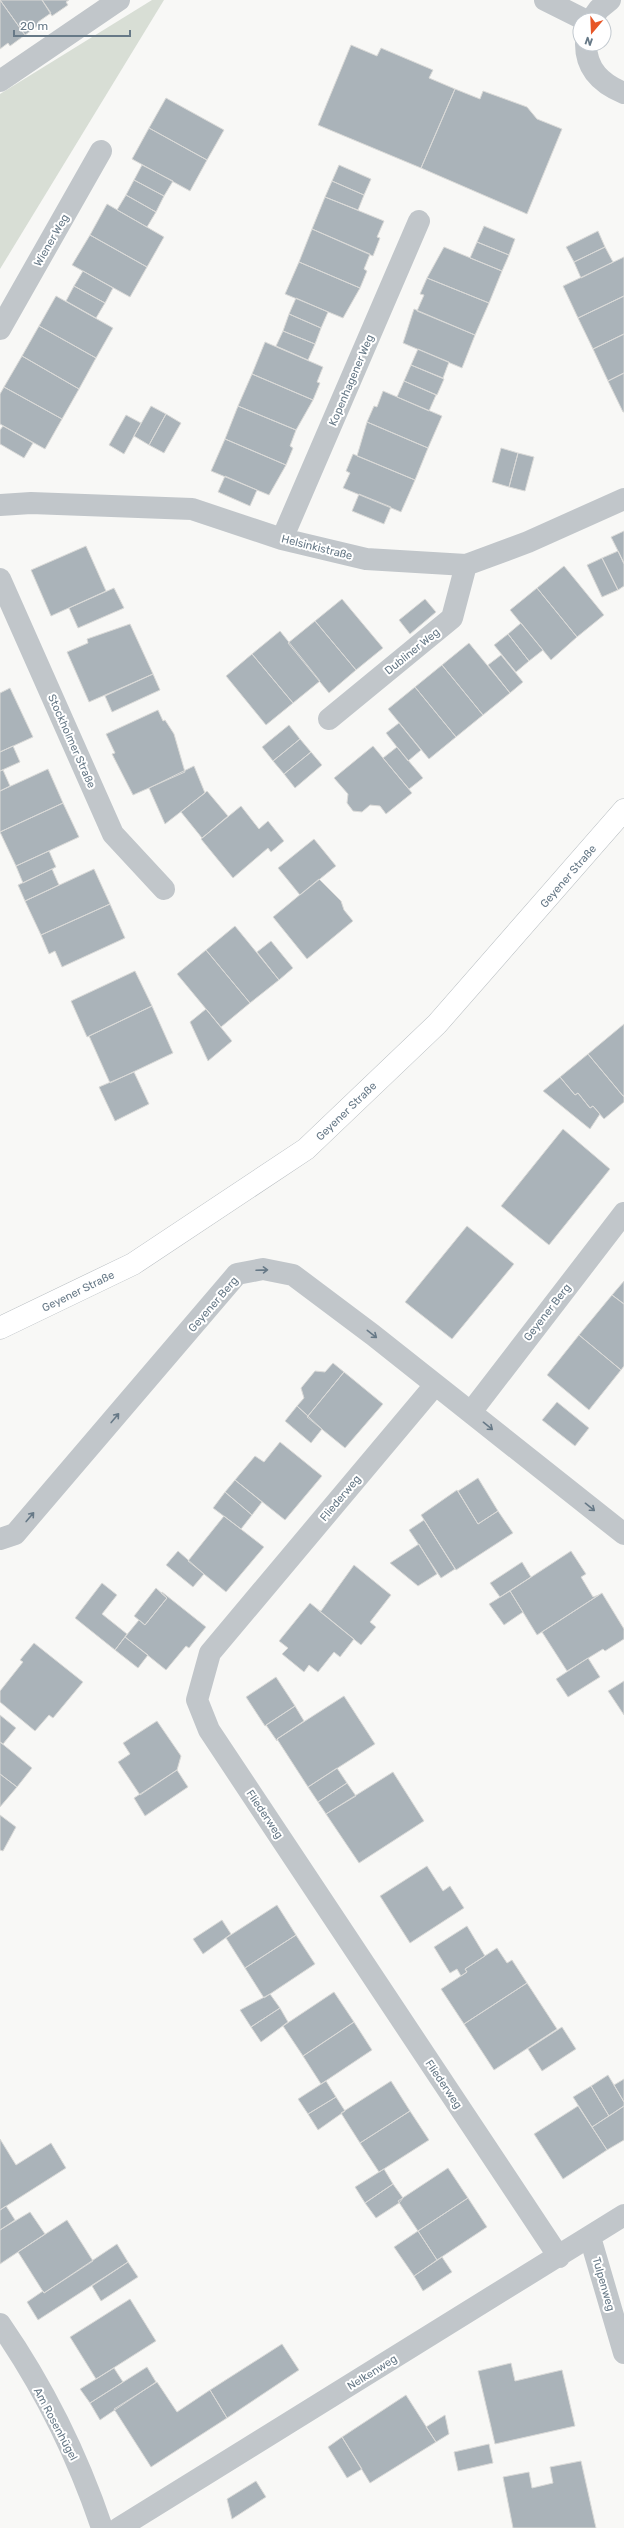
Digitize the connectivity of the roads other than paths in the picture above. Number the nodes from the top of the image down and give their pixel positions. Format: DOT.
graph roads {
  1 [pos="119,0"];
  2 [pos="545,0"];
  3 [pos="610,0"];
  4 [pos="596,12"];
  5 [pos="572,13"];
  6 [pos="587,52"];
  7 [pos="0,81"];
  8 [pos="624,93"];
  9 [pos="101,151"];
  10 [pos="419,221"];
  11 [pos="0,329"];
  12 [pos="624,499"];
  13 [pos="0,505"];
  14 [pos="282,539"];
  15 [pos="466,566"];
  16 [pos="0,579"];
  17 [pos="329,719"];
  18 [pos="624,810"];
  19 [pos="164,889"];
  20 [pos="624,1213"];
  21 [pos="0,1328"];
  22 [pos="435,1385"];
  23 [pos="471,1412"];
  24 [pos="624,1534"];
  25 [pos="0,1539"];
  26 [pos="624,2215"];
  27 [pos="590,2238"];
  28 [pos="559,2257"];
  29 [pos="0,2324"];
  30 [pos="624,2353"];
  31 [pos="102,2528"];
  32 [pos="119,2528"];
  1 -- 7 [label="street"];
  2 -- 5 [label="street"];
  3 -- 4 [label="street"];
  6 -- 8 [label="street"];
  9 -- 11 [label="street, Wiener Weg"];
  10 -- 14 [label="street, Kopenhagener Weg"];
  12 -- 15 [label="street, Helsinkistraße"];
  13 -- 14 [label="street, Helsinkistraße"];
  14 -- 15 [label="street, Helsinkistraße"];
  15 -- 17 [label="street, Dubliner Weg"];
  16 -- 19 [label="street, Stockholmer Straße"];
  18 -- 21 [label="street, Geyener Straße"];
  20 -- 23 [label="street, Geyener Berg"];
  22 -- 23 [label="street, Geyener Berg"];
  25 -- 22 [label="street, Geyener Berg, one-way"];
  22 -- 28 [label="street, Fliederweg"];
  23 -- 24 [label="street, Geyener Berg, one-way"];
  26 -- 27 [label="street, Nelkenweg"];
  27 -- 28 [label="street, Nelkenweg"];
  27 -- 30 [label="street, Tulpenweg"];
  28 -- 32 [label="street, Nelkenweg"];
  29 -- 31 [label="street, Am Rosenhügel"];
}
